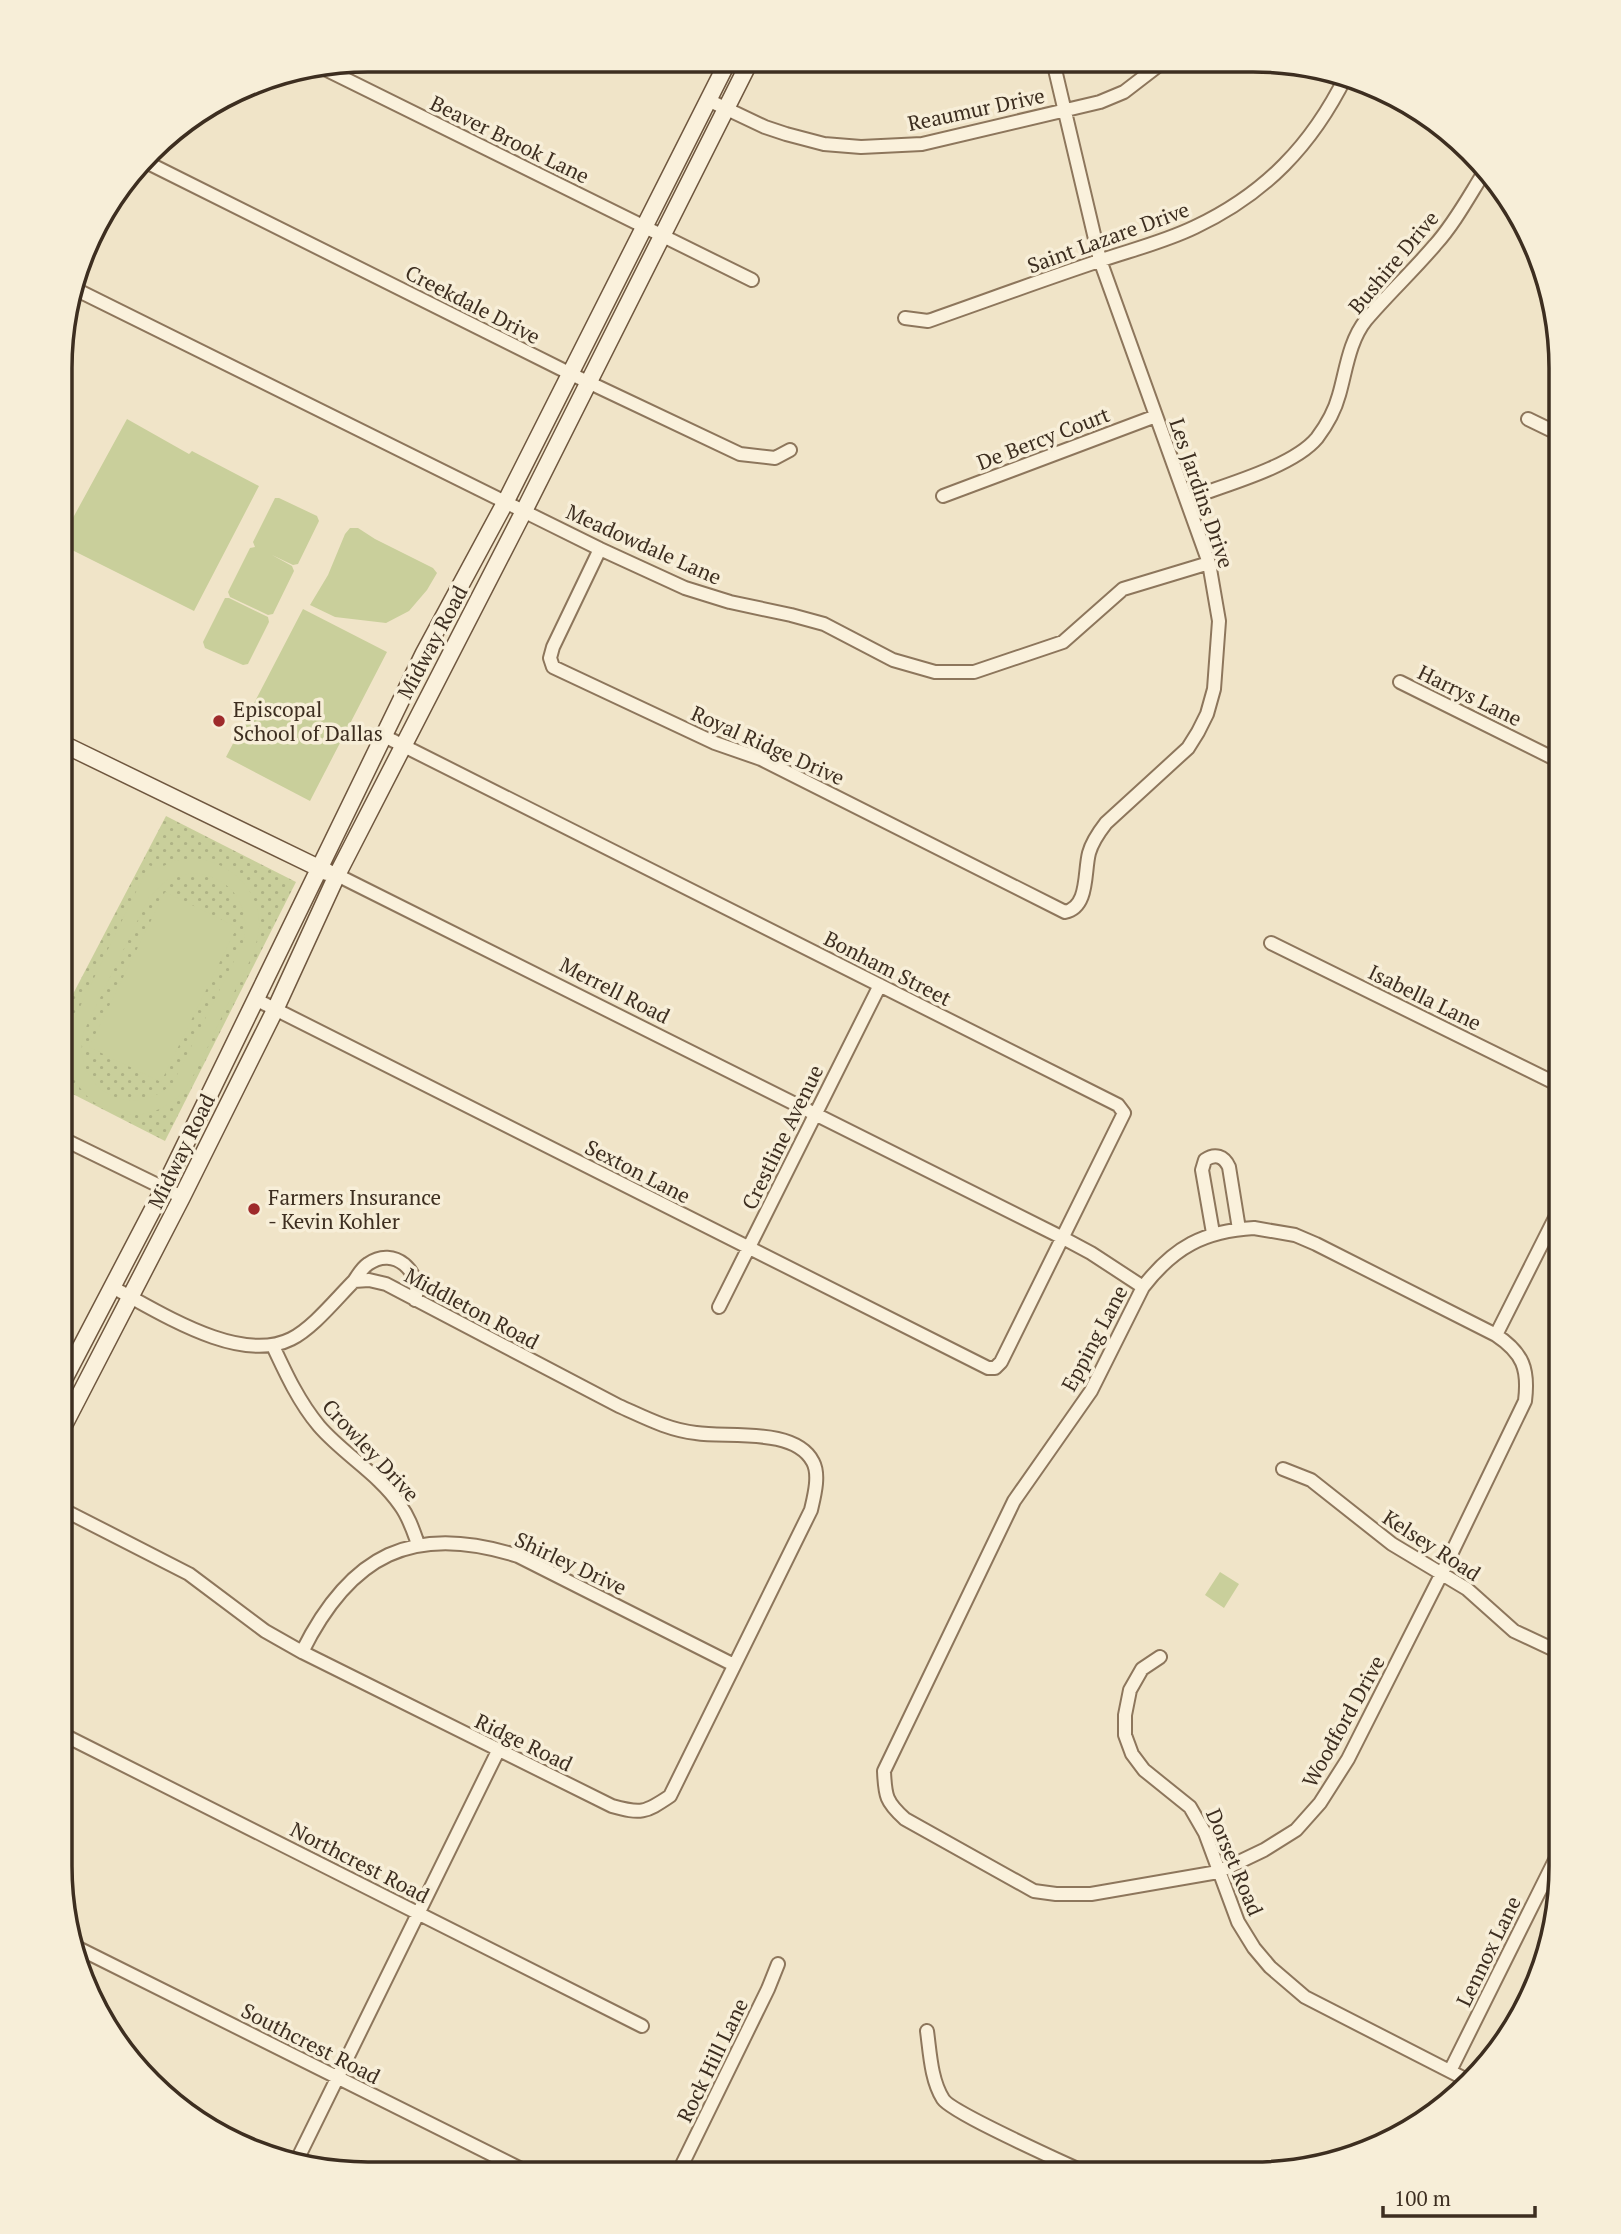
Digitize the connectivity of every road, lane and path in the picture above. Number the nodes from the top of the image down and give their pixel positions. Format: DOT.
graph roads {
  1 [pos="722,72"];
  2 [pos="744,72"];
  3 [pos="1055,72"];
  4 [pos="1150,72"];
  5 [pos="334,73"];
  6 [pos="1341,85"];
  7 [pos="708,100"];
  8 [pos="726,109"];
  9 [pos="1063,111"];
  10 [pos="152,165"];
  11 [pos="1481,178"];
  12 [pos="644,228"];
  13 [pos="662,236"];
  14 [pos="1100,260"];
  15 [pos="752,280"];
  16 [pos="82,292"];
  17 [pos="905,318"];
  18 [pos="570,374"];
  19 [pos="589,383"];
  20 [pos="1156,416"];
  21 [pos="1528,419"];
  22 [pos="1549,429"];
  23 [pos="790,450"];
  24 [pos="943,496"];
  25 [pos="1187,499"];
  26 [pos="506,501"];
  27 [pos="524,511"];
  28 [pos="600,549"];
  29 [pos="1209,562"];
  30 [pos="1400,682"];
  31 [pos="384,736"];
  32 [pos="402,745"];
  33 [pos="72,748"];
  34 [pos="1549,756"];
  35 [pos="320,869"];
  36 [pos="337,875"];
  37 [pos="1080,903"];
  38 [pos="1271,943"];
  39 [pos="880,985"];
  40 [pos="257,1000"];
  41 [pos="275,1010"];
  42 [pos="1549,1080"];
  43 [pos="814,1114"];
  44 [pos="200,1115"];
  45 [pos="218,1125"];
  46 [pos="72,1143"];
  47 [pos="164,1188"];
  48 [pos="182,1197"];
  49 [pos="1239,1229"];
  50 [pos="1549,1230"];
  51 [pos="1213,1233"];
  52 [pos="1063,1238"];
  53 [pos="748,1248"];
  54 [pos="354,1281"];
  55 [pos="112,1287"];
  56 [pos="1143,1287"];
  57 [pos="132,1297"];
  58 [pos="415,1300"];
  59 [pos="719,1307"];
  60 [pos="1496,1335"];
  61 [pos="273,1346"];
  62 [pos="1002,1362"];
  63 [pos="72,1364"];
  64 [pos="72,1395"];
  65 [pos="1283,1469"];
  66 [pos="815,1477"];
  67 [pos="72,1514"];
  68 [pos="418,1544"];
  69 [pos="1442,1573"];
  70 [pos="1549,1647"];
  71 [pos="302,1652"];
  72 [pos="1160,1657"];
  73 [pos="734,1665"];
  74 [pos="72,1739"];
  75 [pos="498,1751"];
  76 [pos="891,1756"];
  77 [pos="1219,1872"];
  78 [pos="1549,1872"];
  79 [pos="419,1913"];
  80 [pos="84,1951"];
  81 [pos="778,1964"];
  82 [pos="642,2026"];
  83 [pos="927,2031"];
  84 [pos="1450,2071"];
  85 [pos="1462,2077"];
  86 [pos="338,2078"];
  87 [pos="300,2154"];
  88 [pos="507,2162"];
  89 [pos="683,2162"];
  90 [pos="1063,2162"];
  1 -- 7 [label="main road, Midway Road"];
  2 -- 8 [label="main road, Midway Road"];
  3 -- 9 [label="street, Les Jardins Drive"];
  4 -- 9 [label="street, Reaumur Drive"];
  5 -- 12 [label="street, Beaver Brook Lane"];
  6 -- 14 [label="street, Saint Lazare Drive"];
  7 -- 8 [label="street, Reaumur Drive"];
  7 -- 12 [label="main road, Midway Road"];
  8 -- 9 [label="street, Reaumur Drive"];
  8 -- 13 [label="main road, Midway Road"];
  9 -- 14 [label="street, Les Jardins Drive"];
  10 -- 18 [label="street, Creekdale Drive"];
  11 -- 25 [label="street, Bushire Drive"];
  12 -- 13 [label="street, Beaver Brook Lane"];
  12 -- 18 [label="main road, Midway Road"];
  13 -- 15 [label="street, Beaver Brook Lane"];
  13 -- 19 [label="main road, Midway Road"];
  14 -- 17 [label="street, Saint Lazare Drive"];
  14 -- 20 [label="street, Les Jardins Drive"];
  16 -- 26 [label="street, Meadowdale Lane"];
  18 -- 19 [label="street, Creekdale Drive"];
  18 -- 26 [label="main road, Midway Road"];
  19 -- 23 [label="street, Creekdale Drive"];
  19 -- 27 [label="main road, Midway Road"];
  20 -- 24 [label="street, De Bercy Court"];
  20 -- 25 [label="street, Les Jardins Drive"];
  21 -- 22 [label="street"];
  25 -- 29 [label="street, Les Jardins Drive"];
  26 -- 27 [label="street, Meadowdale Lane"];
  26 -- 31 [label="main road, Midway Road"];
  27 -- 28 [label="street, Meadowdale Lane"];
  27 -- 32 [label="main road, Midway Road"];
  28 -- 29 [label="street, Meadowdale Lane"];
  28 -- 37 [label="street, Royal Ridge Drive"];
  29 -- 37 [label="street, Les Jardins Drive"];
  30 -- 34 [label="street, Harrys Lane"];
  31 -- 32 [label="street, Bonham Street"];
  31 -- 35 [label="main road, Midway Road"];
  32 -- 36 [label="main road, Midway Road"];
  32 -- 39 [label="street, Bonham Street"];
  33 -- 35 [label="main road, Merrell Road"];
  35 -- 36 [label="main road, Merrell Road"];
  35 -- 40 [label="main road, Midway Road"];
  36 -- 41 [label="main road, Midway Road"];
  36 -- 43 [label="street, Merrell Road"];
  38 -- 42 [label="street, Isabella Lane"];
  39 -- 43 [label="street, Crestline Avenue"];
  39 -- 52 [label="street, Bonham Street"];
  40 -- 41 [label="street, Sexton Lane"];
  40 -- 44 [label="main road, Midway Road"];
  41 -- 45 [label="main road, Midway Road"];
  41 -- 53 [label="street, Sexton Lane"];
  43 -- 52 [label="street, Merrell Road"];
  43 -- 53 [label="street, Crestline Avenue"];
  44 -- 45 [label="main road"];
  44 -- 47 [label="main road, Midway Road"];
  45 -- 48 [label="main road, Midway Road"];
  46 -- 47 [label="street"];
  47 -- 48 [label="street"];
  47 -- 55 [label="main road, Midway Road"];
  48 -- 57 [label="main road, Midway Road"];
  49 -- 51 [label="street, Epping Lane"];
  49 -- 51 [label="street"];
  49 -- 60 [label="street, Epping Lane"];
  50 -- 60 [label="street"];
  51 -- 56 [label="street, Epping Lane"];
  52 -- 56 [label="street, Merrell Road"];
  52 -- 62 [label="street, Bonham Street"];
  53 -- 59 [label="street, Crestline Avenue"];
  53 -- 62 [label="street, Sexton Lane"];
  54 -- 58 [label="street, Middleton Road"];
  54 -- 58 [label="street"];
  54 -- 61 [label="street"];
  55 -- 57 [label="street"];
  55 -- 63 [label="main road, Midway Road"];
  56 -- 76 [label="street, Epping Lane"];
  57 -- 61 [label="street"];
  57 -- 64 [label="main road, Midway Road"];
  58 -- 66 [label="street, Middleton Road"];
  60 -- 69 [label="street, Woodford Drive"];
  61 -- 68 [label="street, Crowley Drive"];
  65 -- 69 [label="street, Kelsey Road"];
  66 -- 73 [label="street, Ridge Road"];
  67 -- 71 [label="street, Ridge Road"];
  68 -- 71 [label="street, Shirley Drive"];
  68 -- 73 [label="street, Shirley Drive"];
  69 -- 70 [label="street, Kelsey Road"];
  69 -- 77 [label="street, Woodford Drive"];
  71 -- 75 [label="street, Ridge Road"];
  72 -- 77 [label="street, Dorset Road"];
  73 -- 75 [label="street, Ridge Road"];
  74 -- 79 [label="street, Northcrest Road"];
  75 -- 79 [label="street"];
  76 -- 77 [label="street, Woodford Drive"];
  77 -- 84 [label="street, Dorset Road"];
  78 -- 84 [label="street, Lennox Lane"];
  79 -- 82 [label="street, Northcrest Road"];
  79 -- 86 [label="street"];
  80 -- 86 [label="street, Southcrest Road"];
  81 -- 89 [label="street, Rock Hill Lane"];
  83 -- 90 [label="street"];
  84 -- 85 [label="street, Dorset Road"];
  86 -- 87 [label="street"];
  86 -- 88 [label="street, Southcrest Road"];
}
